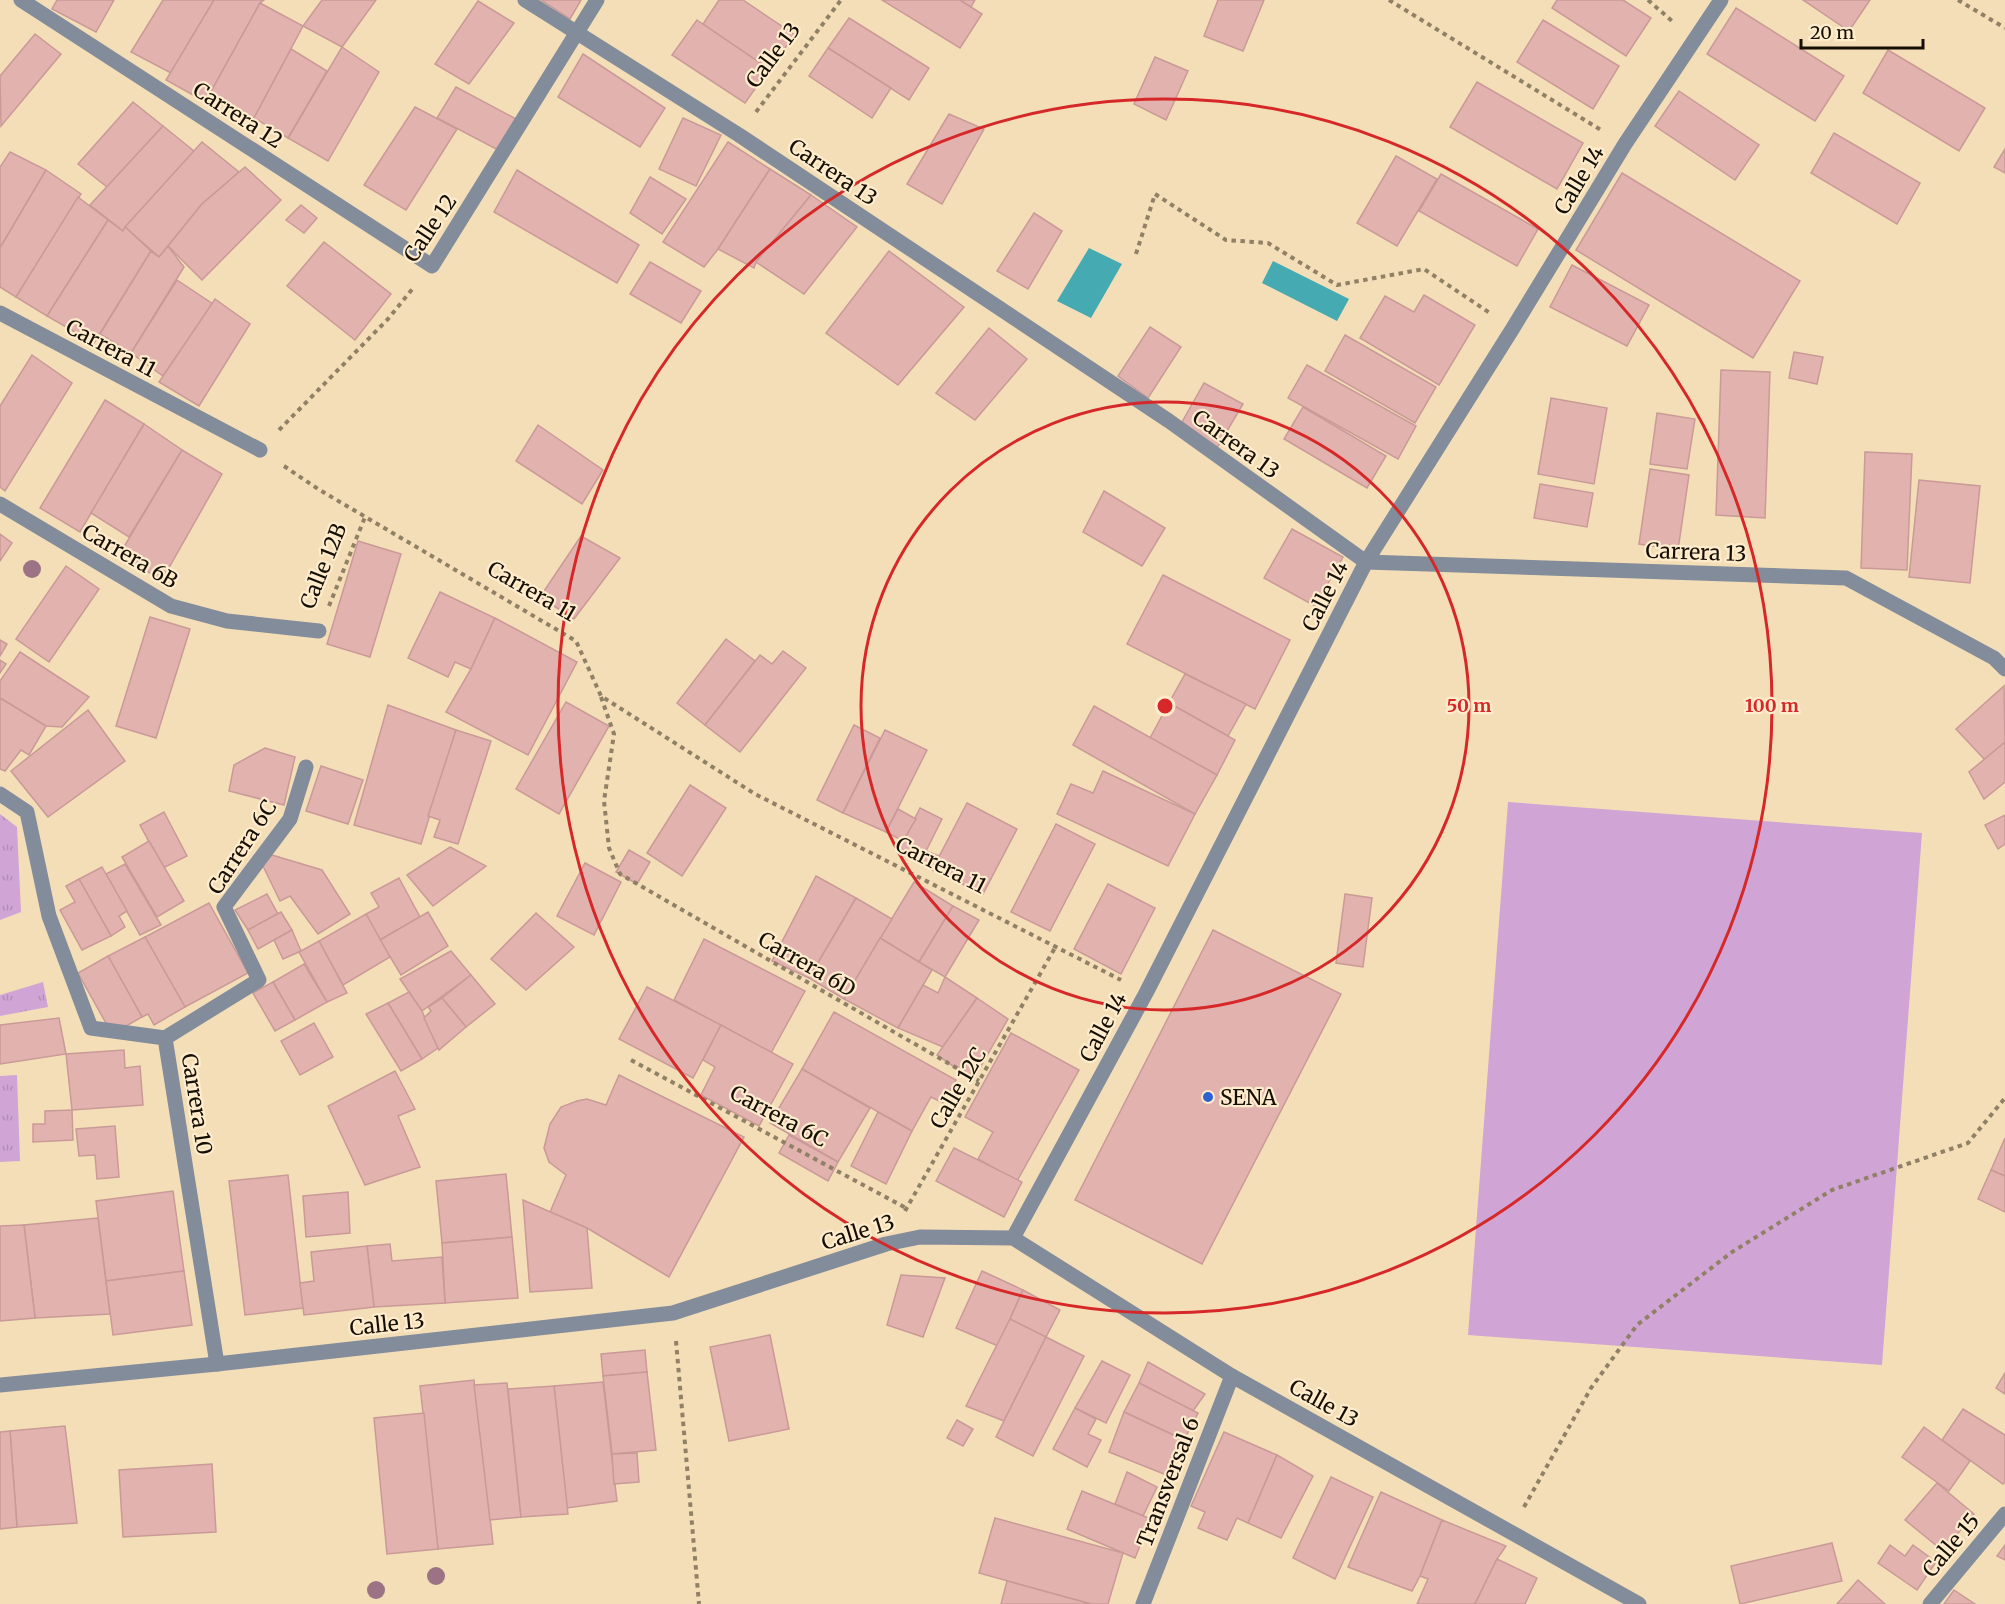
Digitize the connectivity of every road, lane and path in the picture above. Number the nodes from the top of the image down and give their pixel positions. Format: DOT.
graph roads {
  1 [pos="21,0"];
  2 [pos="525,0"];
  3 [pos="597,0"];
  4 [pos="841,0"];
  5 [pos="1389,0"];
  6 [pos="1721,0"];
  7 [pos="1958,0"];
  8 [pos="2005,28"];
  9 [pos="577,34"];
  10 [pos="739,135"];
  11 [pos="1625,144"];
  12 [pos="1136,254"];
  13 [pos="432,266"];
  14 [pos="0,313"];
  15 [pos="1513,328"];
  16 [pos="260,450"];
  17 [pos="0,504"];
  18 [pos="365,517"];
  19 [pos="1366,562"];
  20 [pos="319,631"];
  21 [pos="2005,669"];
  22 [pos="601,696"];
  23 [pos="306,767"];
  24 [pos="0,794"];
  25 [pos="1056,946"];
  26 [pos="1146,993"];
  27 [pos="165,1038"];
  28 [pos="631,1060"];
  29 [pos="979,1081"];
  30 [pos="2005,1098"];
  31 [pos="906,1209"];
  32 [pos="1014,1238"];
  33 [pos="886,1244"];
  34 [pos="673,1313"];
  35 [pos="217,1364"];
  36 [pos="1232,1376"];
  37 [pos="0,1385"];
  38 [pos="2005,1514"];
  39 [pos="1510,1531"];
  40 [pos="699,1604"];
  41 [pos="1143,1604"];
  42 [pos="1639,1604"];
  43 [pos="1930,1604"];
  1 -- 13 [label="street, Carrera 12"];
  2 -- 9 [label="street, Carrera 13"];
  3 -- 9 [label="street, Calle 12"];
  4 -- 10 [label="path, Calle 13"];
  5 -- 11 [label="path"];
  6 -- 11 [label="street, Calle 14"];
  7 -- 8 [label="path"];
  9 -- 10 [label="street, Carrera 13"];
  9 -- 13 [label="street, Calle 12"];
  10 -- 19 [label="street, Carrera 13"];
  11 -- 15 [label="street, Calle 14"];
  12 -- 15 [label="path"];
  13 -- 16 [label="path, Calle 12"];
  14 -- 16 [label="street, Carrera 11"];
  15 -- 19 [label="street, Calle 14"];
  16 -- 18 [label="path, Carrera 11"];
  17 -- 20 [label="street, Carrera 6B"];
  18 -- 20 [label="path, Calle 12B"];
  18 -- 22 [label="path, Carrera 11"];
  19 -- 21 [label="street, Carrera 13"];
  19 -- 26 [label="street, Calle 14"];
  22 -- 25 [label="path, Carrera 11"];
  22 -- 29 [label="path, Carrera 6D"];
  23 -- 27 [label="street, Carrera 6C"];
  24 -- 27 [label="street, Carrera 10"];
  25 -- 26 [label="path, Carrera 11"];
  25 -- 29 [label="path, Calle 12C"];
  26 -- 32 [label="street, Calle 14"];
  27 -- 35 [label="street, Carrera 10"];
  28 -- 31 [label="path, Carrera 6C"];
  29 -- 31 [label="path, Calle 12C"];
  30 -- 39 [label="path"];
  31 -- 33 [label="path, Calle 12C"];
  32 -- 33 [label="street, Calle 13"];
  32 -- 36 [label="street, Calle 13"];
  33 -- 34 [label="street, Calle 13"];
  34 -- 35 [label="street, Calle 13"];
  34 -- 40 [label="path"];
  35 -- 37 [label="street, Calle 13"];
  36 -- 39 [label="street, Calle 13"];
  36 -- 41 [label="street, Transversal 6"];
  38 -- 43 [label="street, Calle 15"];
  39 -- 42 [label="street, Calle 13"];
}
